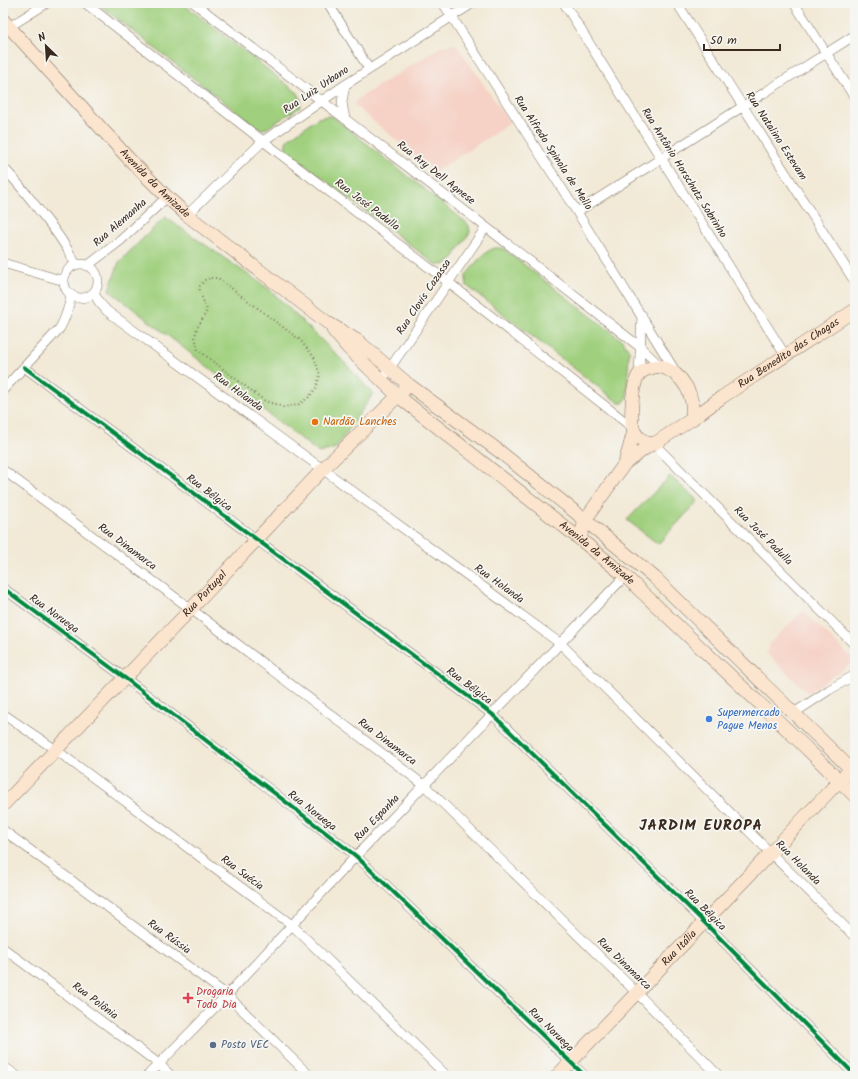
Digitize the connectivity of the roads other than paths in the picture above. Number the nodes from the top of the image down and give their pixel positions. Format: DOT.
graph roads {
  1 [pos="47,3"];
  2 [pos="85,3"];
  3 [pos="194,3"];
  4 [pos="328,3"];
  5 [pos="443,3"];
  6 [pos="473,3"];
  7 [pos="564,3"];
  8 [pos="677,3"];
  9 [pos="794,3"];
  10 [pos="452,17"];
  11 [pos="6,23"];
  12 [pos="855,35"];
  13 [pos="826,53"];
  14 [pos="369,69"];
  15 [pos="344,85"];
  16 [pos="855,98"];
  17 [pos="321,101"];
  18 [pos="743,106"];
  19 [pos="345,119"];
  20 [pos="263,141"];
  21 [pos="661,158"];
  22 [pos="3,167"];
  23 [pos="167,197"];
  24 [pos="576,212"];
  25 [pos="187,215"];
  26 [pos="486,227"];
  27 [pos="3,263"];
  28 [pos="76,265"];
  29 [pos="87,266"];
  30 [pos="64,281"];
  31 [pos="448,282"];
  32 [pos="855,282"];
  33 [pos="94,292"];
  34 [pos="70,295"];
  35 [pos="855,310"];
  36 [pos="642,316"];
  37 [pos="328,323"];
  38 [pos="640,347"];
  39 [pos="785,355"];
  40 [pos="660,366"];
  41 [pos="24,367"];
  42 [pos="390,368"];
  43 [pos="639,374"];
  44 [pos="678,376"];
  45 [pos="381,380"];
  46 [pos="409,385"];
  47 [pos="3,390"];
  48 [pos="690,393"];
  49 [pos="398,396"];
  50 [pos="722,397"];
  51 [pos="692,419"];
  52 [pos="634,430"];
  53 [pos="652,444"];
  54 [pos="625,463"];
  55 [pos="323,469"];
  56 [pos="3,470"];
  57 [pos="585,520"];
  58 [pos="256,539"];
  59 [pos="580,539"];
  60 [pos="625,576"];
  61 [pos="654,578"];
  62 [pos="3,588"];
  63 [pos="191,610"];
  64 [pos="561,644"];
  65 [pos="855,645"];
  66 [pos="855,675"];
  67 [pos="125,678"];
  68 [pos="794,713"];
  69 [pos="3,714"];
  70 [pos="492,714"];
  71 [pos="56,750"];
  72 [pos="853,770"];
  73 [pos="840,781"];
  74 [pos="424,786"];
  75 [pos="855,796"];
  76 [pos="3,805"];
  77 [pos="3,830"];
  78 [pos="770,853"];
  79 [pos="356,856"];
  80 [pos="704,922"];
  81 [pos="292,925"];
  82 [pos="855,937"];
  83 [pos="3,948"];
  84 [pos="637,993"];
  85 [pos="227,995"];
  86 [pos="570,1061"];
  87 [pos="159,1064"];
  88 [pos="3,1066"];
  89 [pos="855,1075"];
  90 [pos="17,1076"];
  91 [pos="147,1076"];
  92 [pos="171,1076"];
  93 [pos="310,1076"];
  94 [pos="446,1076"];
  95 [pos="557,1076"];
  96 [pos="585,1076"];
  97 [pos="719,1076"];
  1 -- 11 [label="street"];
  2 -- 20 [label="street, Rua José Padulla"];
  3 -- 17 [label="street, Rua Ary Dell Agnese"];
  4 -- 14 [label="street"];
  5 -- 10 [label="street, Rua Alfredo Spinola de Mello"];
  6 -- 10 [label="street, Rua Luiz Urbano"];
  7 -- 21 [label="street, Rua Antônio Horschutz Sobrinho"];
  8 -- 18 [label="street, Rua Natalino Estevam"];
  9 -- 13 [label="street"];
  10 -- 14 [label="street, Rua Luiz Urbano"];
  10 -- 24 [label="street, Rua Alfredo Spinola de Mello"];
  11 -- 23 [label="main road, Avenida da Amizade"];
  12 -- 13 [label="street"];
  13 -- 16 [label="street"];
  13 -- 18 [label="street"];
  14 -- 15 [label="street, Rua Luiz Urbano"];
  15 -- 17 [label="street, Rua Luiz Urbano"];
  15 -- 19 [label="street"];
  17 -- 19 [label="street, Rua Ary Dell Agnese"];
  17 -- 20 [label="street, Rua Luiz Urbano"];
  18 -- 21 [label="street"];
  18 -- 32 [label="street, Rua Natalino Estevam"];
  19 -- 26 [label="street, Rua Ary Dell Agnese"];
  20 -- 25 [label="street, Rua Luiz Urbano"];
  20 -- 31 [label="street, Rua José Padulla"];
  21 -- 24 [label="street"];
  21 -- 39 [label="street, Rua Antônio Horschutz Sobrinho"];
  22 -- 28 [label="street"];
  23 -- 25 [label="main road, Avenida da Amizade"];
  23 -- 29 [label="street, Rua Alemanha"];
  24 -- 36 [label="street, Rua Alfredo Spinola de Mello"];
  25 -- 37 [label="main road, Avenida da Amizade"];
  26 -- 31 [label="street, Rua Clovis Cazassa"];
  26 -- 38 [label="street, Rua Ary Dell Agnese"];
  27 -- 30 [label="street"];
  28 -- 29 [label="street"];
  28 -- 30 [label="street"];
  29 -- 33 [label="street"];
  30 -- 34 [label="street"];
  31 -- 42 [label="street, Rua Clovis Cazassa"];
  31 -- 52 [label="street, Rua José Padulla"];
  33 -- 34 [label="street"];
  33 -- 55 [label="street, Rua Holanda"];
  34 -- 41 [label="street"];
  35 -- 39 [label="main road, Rua Benedito das Chagas"];
  36 -- 38 [label="street"];
  36 -- 44 [label="street, Rua Alfredo Spinola de Mello"];
  37 -- 42 [label="main road, Avenida da Amizade"];
  37 -- 45 [label="main road, Avenida da Amizade"];
  38 -- 40 [label="street, Rua Ary Dell Agnese"];
  38 -- 43 [label="street"];
  39 -- 50 [label="main road, Rua Benedito das Chagas"];
  40 -- 43 [label="main road"];
  40 -- 44 [label="main road"];
  41 -- 47 [label="street"];
  41 -- 58 [label="street, Rua Bélgica"];
  42 -- 45 [label="street, Rua Clovis Cazassa"];
  42 -- 46 [label="main road, Avenida da Amizade"];
  43 -- 52 [label="main road"];
  44 -- 48 [label="main road"];
  45 -- 49 [label="main road, Avenida da Amizade"];
  46 -- 49 [label="main road, Rua Portugal"];
  46 -- 57 [label="main road, Avenida da Amizade"];
  48 -- 50 [label="main road"];
  48 -- 51 [label="main road"];
  49 -- 55 [label="main road, Rua Portugal"];
  49 -- 59 [label="main road, Avenida da Amizade"];
  50 -- 51 [label="main road, Rua Benedito das Chagas"];
  51 -- 53 [label="main road"];
  52 -- 53 [label="main road"];
  52 -- 54 [label="main road"];
  53 -- 54 [label="main road"];
  53 -- 65 [label="street, Rua José Padulla"];
  54 -- 57 [label="main road"];
  55 -- 58 [label="main road, Rua Portugal"];
  55 -- 64 [label="street, Rua Holanda"];
  56 -- 63 [label="street, Rua Dinamarca"];
  57 -- 59 [label="main road"];
  57 -- 61 [label="main road, Avenida da Amizade"];
  58 -- 63 [label="main road, Rua Portugal"];
  58 -- 70 [label="street, Rua Bélgica"];
  59 -- 60 [label="main road, Avenida da Amizade"];
  60 -- 61 [label="main road"];
  60 -- 64 [label="street, Rua Espanha"];
  60 -- 73 [label="main road, Avenida da Amizade"];
  61 -- 68 [label="main road, Avenida da Amizade"];
  62 -- 67 [label="street, Rua Noruega"];
  63 -- 67 [label="main road, Rua Portugal"];
  63 -- 74 [label="street, Rua Dinamarca"];
  64 -- 70 [label="street, Rua Espanha"];
  64 -- 78 [label="street, Rua Holanda"];
  66 -- 68 [label="street"];
  67 -- 71 [label="main road, Rua Portugal"];
  67 -- 79 [label="street, Rua Noruega"];
  68 -- 72 [label="main road, Avenida da Amizade"];
  69 -- 71 [label="street, Rua Suécia"];
  70 -- 74 [label="street, Rua Espanha"];
  70 -- 80 [label="street, Rua Bélgica"];
  71 -- 76 [label="main road, Rua Portugal"];
  71 -- 81 [label="street, Rua Suécia"];
  72 -- 73 [label="main road, Rua Itália"];
  73 -- 75 [label="main road, Avenida da Amizade"];
  73 -- 78 [label="main road, Rua Itália"];
  74 -- 79 [label="street, Rua Espanha"];
  74 -- 84 [label="street, Rua Dinamarca"];
  77 -- 85 [label="street, Rua Rússia"];
  78 -- 80 [label="main road, Rua Itália"];
  78 -- 82 [label="street, Rua Holanda"];
  79 -- 81 [label="street, Rua Espanha"];
  79 -- 86 [label="street, Rua Noruega"];
  80 -- 84 [label="main road, Rua Itália"];
  80 -- 89 [label="street, Rua Bélgica"];
  81 -- 85 [label="street, Rua Espanha"];
  81 -- 94 [label="street, Rua Suécia"];
  83 -- 87 [label="street, Rua Polônia"];
  84 -- 86 [label="main road, Rua Itália"];
  84 -- 97 [label="street, Rua Dinamarca"];
  85 -- 87 [label="street, Rua Espanha"];
  85 -- 93 [label="street, Rua Rússia"];
  86 -- 95 [label="main road, Rua Itália"];
  86 -- 96 [label="street, Rua Noruega"];
  87 -- 91 [label="street, Rua Espanha"];
  87 -- 92 [label="street, Rua Polônia"];
  88 -- 90 [label="street"];
}
